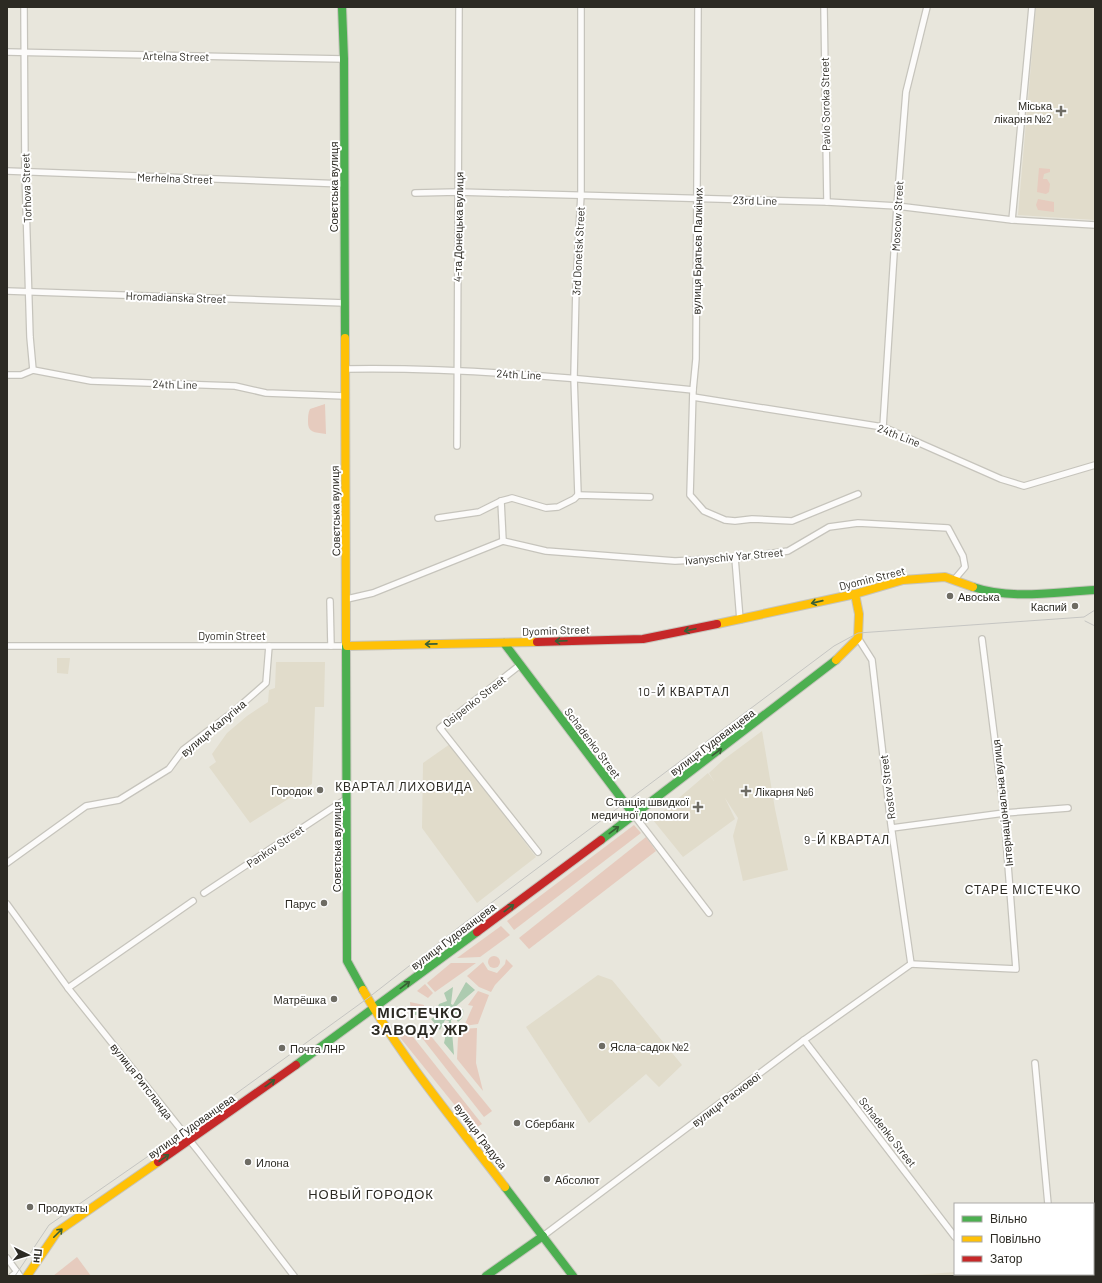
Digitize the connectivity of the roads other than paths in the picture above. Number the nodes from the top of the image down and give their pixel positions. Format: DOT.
graph roads {
  1 [pos="24,7"];
  2 [pos="342,7"];
  3 [pos="459,7"];
  4 [pos="581,7"];
  5 [pos="698,7"];
  6 [pos="824,7"];
  7 [pos="927,7"];
  8 [pos="1032,7"];
  9 [pos="7,52"];
  10 [pos="25,52"];
  11 [pos="344,60"];
  12 [pos="7,171"];
  13 [pos="25,172"];
  14 [pos="344,184"];
  15 [pos="458,192"];
  16 [pos="414,193"];
  17 [pos="581,194"];
  18 [pos="698,199"];
  19 [pos="827,202"];
  20 [pos="896,206"];
  21 [pos="1012,220"];
  22 [pos="1095,225"];
  23 [pos="7,291"];
  24 [pos="29,292"];
  25 [pos="345,303"];
  26 [pos="345,369"];
  27 [pos="33,370"];
  28 [pos="456,370"];
  29 [pos="7,375"];
  30 [pos="574,377"];
  31 [pos="693,390"];
  32 [pos="345,396"];
  33 [pos="693,397"];
  34 [pos="883,427"];
  35 [pos="457,446"];
  36 [pos="1095,465"];
  37 [pos="858,494"];
  38 [pos="578,495"];
  39 [pos="650,497"];
  40 [pos="501,501"];
  41 [pos="438,518"];
  42 [pos="502,541"];
  43 [pos="735,558"];
  44 [pos="954,580"];
  45 [pos="1095,590"];
  46 [pos="855,594"];
  47 [pos="347,598"];
  48 [pos="330,601"];
  49 [pos="740,620"];
  50 [pos="858,638"];
  51 [pos="982,639"];
  52 [pos="504,643"];
  53 [pos="7,646"];
  54 [pos="269,646"];
  55 [pos="330,646"];
  56 [pos="347,646"];
  57 [pos="520,665"];
  58 [pos="346,799"];
  59 [pos="1068,808"];
  60 [pos="1004,813"];
  61 [pos="634,815"];
  62 [pos="892,828"];
  63 [pos="538,852"];
  64 [pos="7,864"];
  65 [pos="204,893"];
  66 [pos="193,901"];
  67 [pos="7,904"];
  68 [pos="709,913"];
  69 [pos="910,964"];
  70 [pos="68,988"];
  71 [pos="374,1009"];
  72 [pos="804,1040"];
  73 [pos="1035,1063"];
  74 [pos="189,1141"];
  75 [pos="1048,1203"];
  76 [pos="543,1236"];
  77 [pos="954,1236"];
  78 [pos="7,1258"];
  79 [pos="17,1275"];
  80 [pos="27,1276"];
  81 [pos="294,1276"];
  82 [pos="486,1276"];
  83 [pos="573,1276"];
  1 -- 10 [label="street, Torhova Street"];
  2 -- 11 [label="street, Совєтська вулиця"];
  3 -- 15 [label="street, 4-та Донецька вулиця"];
  4 -- 17 [label="street, 3rd Donetsk Street"];
  5 -- 18 [label="street, вулиця Братьєв Палкіних"];
  6 -- 19 [label="street, Pavlo Soroka Street"];
  7 -- 20 [label="street, Moscow Street"];
  8 -- 21 [label="street"];
  9 -- 10 [label="street, Artelna Street"];
  10 -- 11 [label="street, Artelna Street"];
  10 -- 13 [label="street, Torhova Street"];
  11 -- 14 [label="street, Совєтська вулиця"];
  12 -- 13 [label="street, Merhelna Street"];
  13 -- 14 [label="street, Merhelna Street"];
  13 -- 24 [label="street, Torhova Street"];
  14 -- 25 [label="street, Совєтська вулиця"];
  15 -- 16 [label="street, 23rd Line"];
  15 -- 17 [label="street, 23rd Line"];
  15 -- 28 [label="street, 4-та Донецька вулиця"];
  17 -- 18 [label="street, 23rd Line"];
  17 -- 30 [label="street, 3rd Donetsk Street"];
  18 -- 19 [label="street, 23rd Line"];
  18 -- 31 [label="street, вулиця Братьєв Палкіних"];
  19 -- 20 [label="street, 23rd Line"];
  20 -- 21 [label="street, 23rd Line"];
  20 -- 34 [label="street, Moscow Street"];
  21 -- 22 [label="street, 23rd Line"];
  23 -- 24 [label="street, Hromadianska Street"];
  24 -- 25 [label="street, Hromadianska Street"];
  24 -- 27 [label="street, Torhova Street"];
  25 -- 26 [label="street, Совєтська вулиця"];
  26 -- 28 [label="street, 24th Line"];
  26 -- 32 [label="street, Совєтська вулиця"];
  27 -- 29 [label="street, 24th Line"];
  27 -- 32 [label="street, 24th Line"];
  28 -- 30 [label="street, 24th Line"];
  28 -- 35 [label="street, 4-та Донецька вулиця"];
  30 -- 31 [label="street, 24th Line"];
  30 -- 38 [label="street, 3rd Donetsk Street"];
  31 -- 33 [label="street, вулиця Братьєв Палкіних"];
  32 -- 47 [label="street, Совєтська вулиця"];
  33 -- 34 [label="street, 24th Line"];
  33 -- 37 [label="street, вулиця Братьєв Палкіних"];
  34 -- 36 [label="street, 24th Line"];
  38 -- 39 [label="street"];
  38 -- 40 [label="street"];
  40 -- 41 [label="street"];
  40 -- 42 [label="street"];
  42 -- 43 [label="street, Ivanyschiv Yar Street"];
  42 -- 47 [label="street"];
  43 -- 44 [label="street, Ivanyschiv Yar Street"];
  43 -- 49 [label="street"];
  44 -- 45 [label="street, Dyomin Street"];
  44 -- 46 [label="street, Dyomin Street"];
  46 -- 49 [label="street, Dyomin Street, one-way"];
  46 -- 50 [label="street"];
  47 -- 56 [label="street, Совєтська вулиця"];
  48 -- 55 [label="street"];
  49 -- 52 [label="street, Dyomin Street, one-way"];
  61 -- 50 [label="street, вулиця Гудованцева, one-way"];
  50 -- 62 [label="street, Rostov Street"];
  51 -- 60 [label="street, Інтернаціональна вулиця"];
  52 -- 56 [label="street, Dyomin Street, one-way"];
  52 -- 57 [label="street, Schadenko Street"];
  53 -- 54 [label="street, Dyomin Street"];
  54 -- 55 [label="street, Dyomin Street"];
  54 -- 64 [label="street, вулиця Калугіна"];
  55 -- 56 [label="street, Dyomin Street"];
  56 -- 58 [label="street, Совєтська вулиця"];
  57 -- 61 [label="street, Schadenko Street"];
  57 -- 63 [label="street, Osipenko Street"];
  58 -- 65 [label="street, Pankov Street"];
  58 -- 71 [label="street, Совєтська вулиця"];
  59 -- 60 [label="street"];
  60 -- 62 [label="street"];
  60 -- 69 [label="street, Інтернаціональна вулиця"];
  61 -- 68 [label="street, Schadenko Street"];
  71 -- 61 [label="street, вулиця Гудованцева, one-way"];
  62 -- 69 [label="street, Rostov Street"];
  66 -- 70 [label="street"];
  67 -- 70 [label="street, вулиця Ритсланда"];
  69 -- 72 [label="street, вулиця Раскової"];
  70 -- 74 [label="street, вулиця Ритсланда"];
  74 -- 71 [label="street, вулиця Гудованцева, one-way"];
  71 -- 76 [label="street, вулиця Градуса"];
  72 -- 76 [label="street, вулиця Раскової"];
  72 -- 77 [label="street, Schadenko Street"];
  73 -- 75 [label="street"];
  80 -- 74 [label="street, вулиця Гудованцева, one-way"];
  74 -- 81 [label="street, вулиця Ритсланда"];
  76 -- 82 [label="street"];
  76 -- 83 [label="street, вулиця Градуса"];
  78 -- 79 [label="street"];
}
